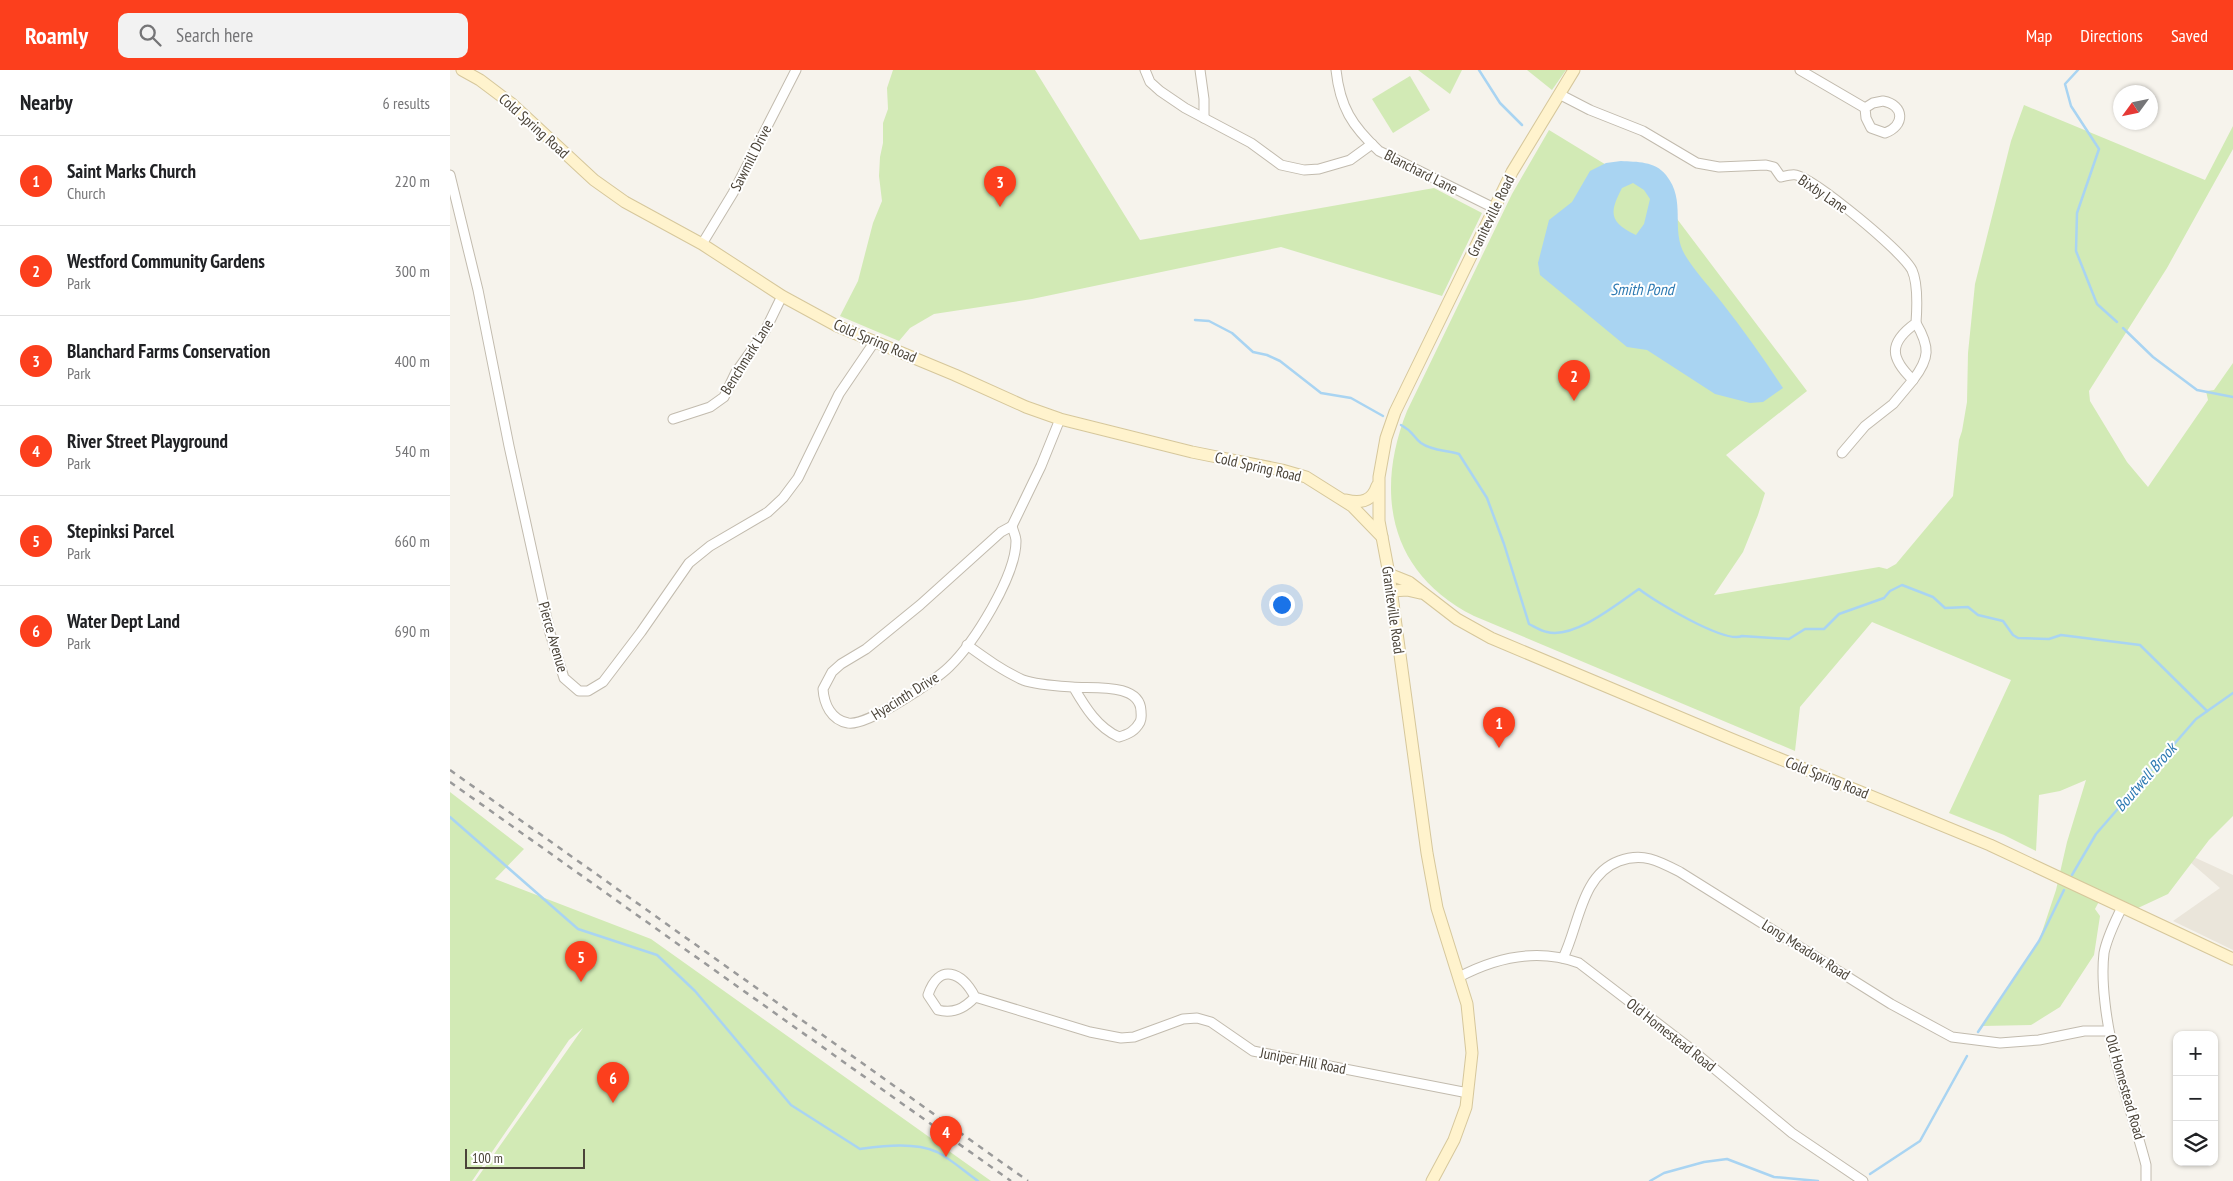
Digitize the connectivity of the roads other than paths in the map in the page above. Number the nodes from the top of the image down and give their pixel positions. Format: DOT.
graph roads {
  1 [pos="462,70"];
  2 [pos="796,70"];
  3 [pos="1145,70"];
  4 [pos="1200,70"];
  5 [pos="1336,70"];
  6 [pos="1574,70"];
  7 [pos="1800,70"];
  8 [pos="1559,94"];
  9 [pos="1865,108"];
  10 [pos="1204,118"];
  11 [pos="1372,144"];
  12 [pos="450,175"];
  13 [pos="1494,208"];
  14 [pos="702,244"];
  15 [pos="782,296"];
  16 [pos="1916,323"];
  17 [pos="875,341"];
  18 [pos="1913,380"];
  19 [pos="673,419"];
  20 [pos="1060,419"];
  21 [pos="1842,453"];
  22 [pos="1378,485"];
  23 [pos="1342,499"];
  24 [pos="1012,526"];
  25 [pos="1382,537"];
  26 [pos="1389,574"];
  27 [pos="1392,591"];
  28 [pos="1424,594"];
  29 [pos="968,645"];
  30 [pos="1074,688"];
  31 [pos="2122,907"];
  32 [pos="1563,958"];
  33 [pos="2233,959"];
  34 [pos="1459,976"];
  35 [pos="975,997"];
  36 [pos="2108,1031"];
  37 [pos="1468,1093"];
  38 [pos="1432,1181"];
  39 [pos="1863,1181"];
  40 [pos="2146,1181"];
  1 -- 14 [label="street, Cold Spring Road"];
  2 -- 14 [label="street, Sawmill Drive"];
  3 -- 10 [label="street"];
  4 -- 10 [label="street"];
  5 -- 11 [label="street, Blanchard Lane"];
  6 -- 8 [label="street, Graniteville Road"];
  7 -- 9 [label="street"];
  8 -- 13 [label="street, Graniteville Road"];
  8 -- 16 [label="street, Bixby Lane"];
  10 -- 11 [label="street"];
  11 -- 13 [label="street, Blanchard Lane"];
  12 -- 17 [label="street, Pierce Avenue"];
  13 -- 22 [label="street, Graniteville Road"];
  14 -- 15 [label="street, Cold Spring Road"];
  15 -- 17 [label="street, Cold Spring Road"];
  15 -- 19 [label="street, Benchmark Lane"];
  16 -- 18 [label="street, Bixby Lane"];
  16 -- 18 [label="street"];
  17 -- 20 [label="street, Cold Spring Road"];
  18 -- 21 [label="street, Bixby Lane"];
  20 -- 23 [label="street, Cold Spring Road"];
  20 -- 24 [label="street, Hyacinth Drive"];
  22 -- 23 [label="street, Cold Spring Road"];
  22 -- 25 [label="street, Graniteville Road"];
  23 -- 25 [label="street, Cold Spring Road"];
  24 -- 29 [label="street, Hyacinth Drive"];
  24 -- 29 [label="street, Hyacinth Drive"];
  25 -- 26 [label="street, Graniteville Road"];
  26 -- 27 [label="street, Graniteville Road"];
  26 -- 28 [label="street, Cold Spring Road"];
  27 -- 28 [label="street, Cold Spring Road"];
  27 -- 34 [label="street, Graniteville Road"];
  28 -- 31 [label="street, Cold Spring Road"];
  29 -- 30 [label="street"];
  30 -- 30 [label="street"];
  31 -- 33 [label="street, Cold Spring Road"];
  31 -- 36 [label="street, Old Homestead Road"];
  32 -- 34 [label="street, Old Homestead Road"];
  32 -- 36 [label="street, Long Meadow Road"];
  32 -- 39 [label="street, Old Homestead Road"];
  34 -- 37 [label="street, Graniteville Road"];
  35 -- 35 [label="street"];
  35 -- 37 [label="street, Juniper Hill Road"];
  36 -- 40 [label="street, Old Homestead Road"];
  37 -- 38 [label="street, Graniteville Road"];
}
